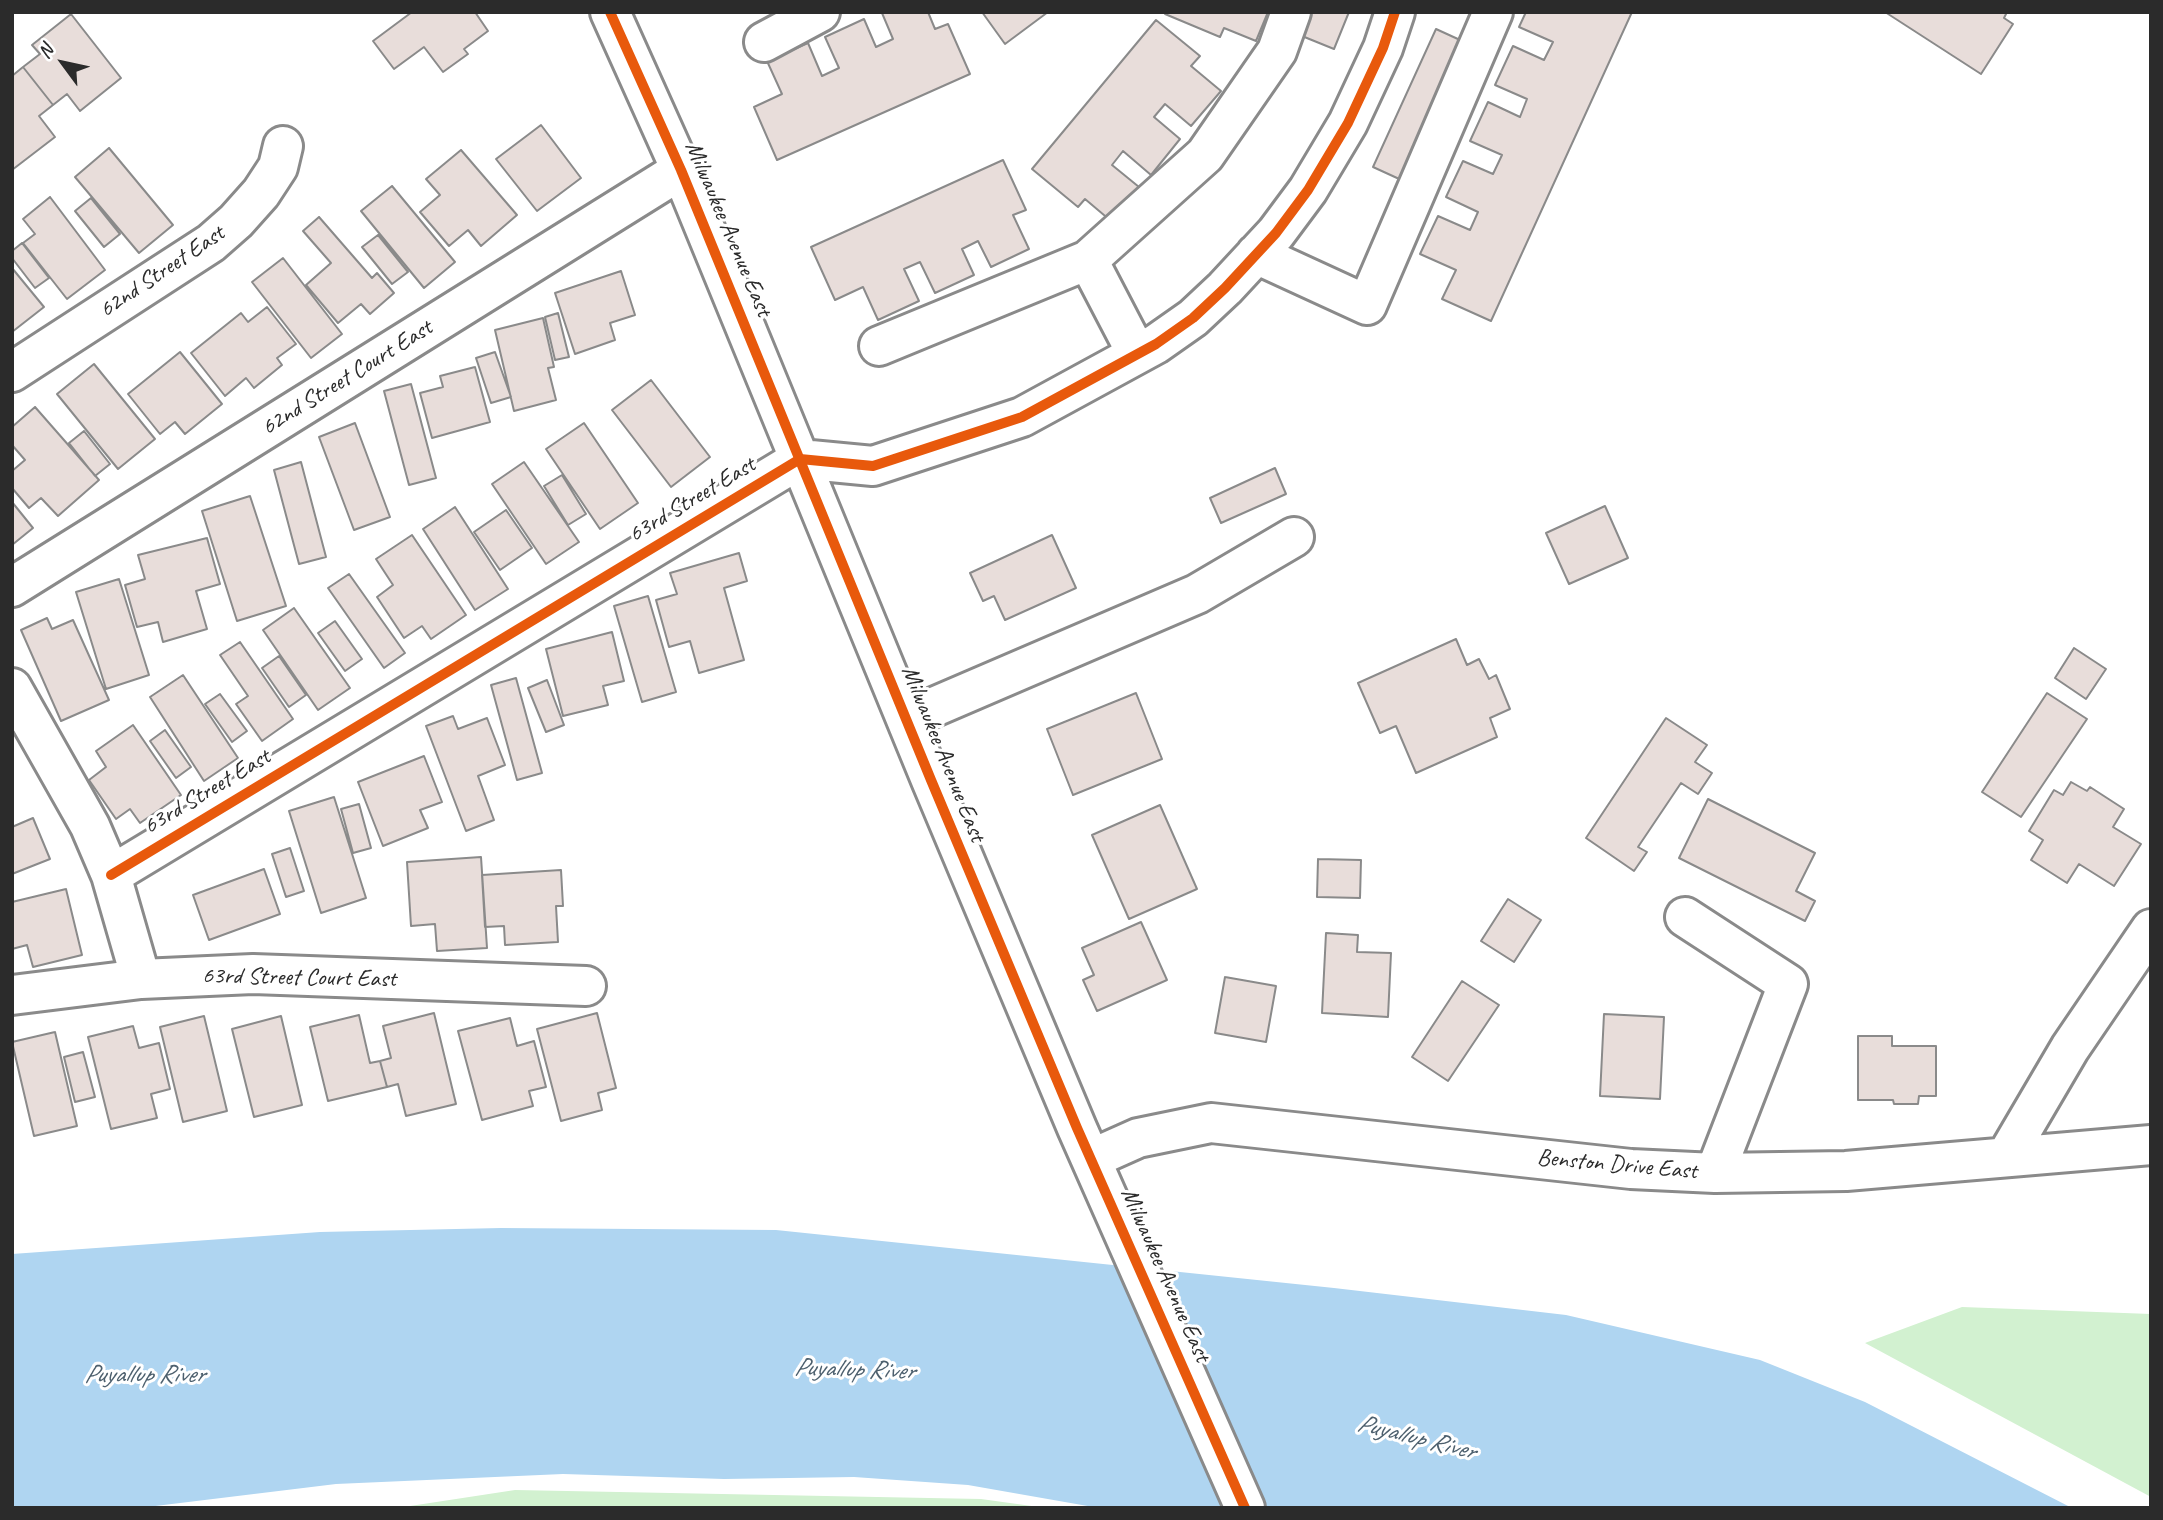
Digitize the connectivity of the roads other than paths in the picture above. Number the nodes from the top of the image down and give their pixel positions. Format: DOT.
graph roads {
  1 [pos="610,12"];
  2 [pos="820,12"];
  3 [pos="1291,12"];
  4 [pos="1395,12"];
  5 [pos="1493,12"];
  6 [pos="764,42"];
  7 [pos="283,146"];
  8 [pos="681,170"];
  9 [pos="1256,254"];
  10 [pos="1088,260"];
  11 [pos="879,346"];
  12 [pos="1137,354"];
  13 [pos="12,372"];
  14 [pos="800,459"];
  15 [pos="1294,537"];
  16 [pos="12,587"];
  17 [pos="15,697"];
  18 [pos="906,719"];
  19 [pos="111,875"];
  20 [pos="1685,917"];
  21 [pos="2151,929"];
  22 [pos="141,979"];
  23 [pos="586,986"];
  24 [pos="12,995"];
  25 [pos="2151,1145"];
  26 [pos="2006,1157"];
  27 [pos="1091,1159"];
  28 [pos="1716,1173"];
  29 [pos="1245,1508"];
  1 -- 8 [label="street, Milwaukee Avenue East"];
  2 -- 6 [label="street"];
  3 -- 10 [label="street"];
  4 -- 9 [label="street"];
  5 -- 9 [label="street"];
  7 -- 13 [label="street, 62nd Street East"];
  8 -- 14 [label="street, Milwaukee Avenue East"];
  8 -- 16 [label="street, 62nd Street Court East"];
  9 -- 12 [label="street"];
  10 -- 11 [label="street"];
  10 -- 12 [label="street"];
  12 -- 14 [label="street"];
  14 -- 18 [label="street, Milwaukee Avenue East"];
  14 -- 19 [label="street, 63rd Street East"];
  15 -- 18 [label="street"];
  17 -- 19 [label="street"];
  18 -- 27 [label="street, Milwaukee Avenue East"];
  19 -- 22 [label="street"];
  20 -- 28 [label="street"];
  21 -- 26 [label="street"];
  22 -- 23 [label="street, 63rd Street Court East"];
  22 -- 24 [label="street, 63rd Street Court East"];
  25 -- 26 [label="street, Benston Drive East"];
  26 -- 28 [label="street, Benston Drive East"];
  27 -- 28 [label="street, Benston Drive East"];
  27 -- 29 [label="street, Milwaukee Avenue East"];
}
